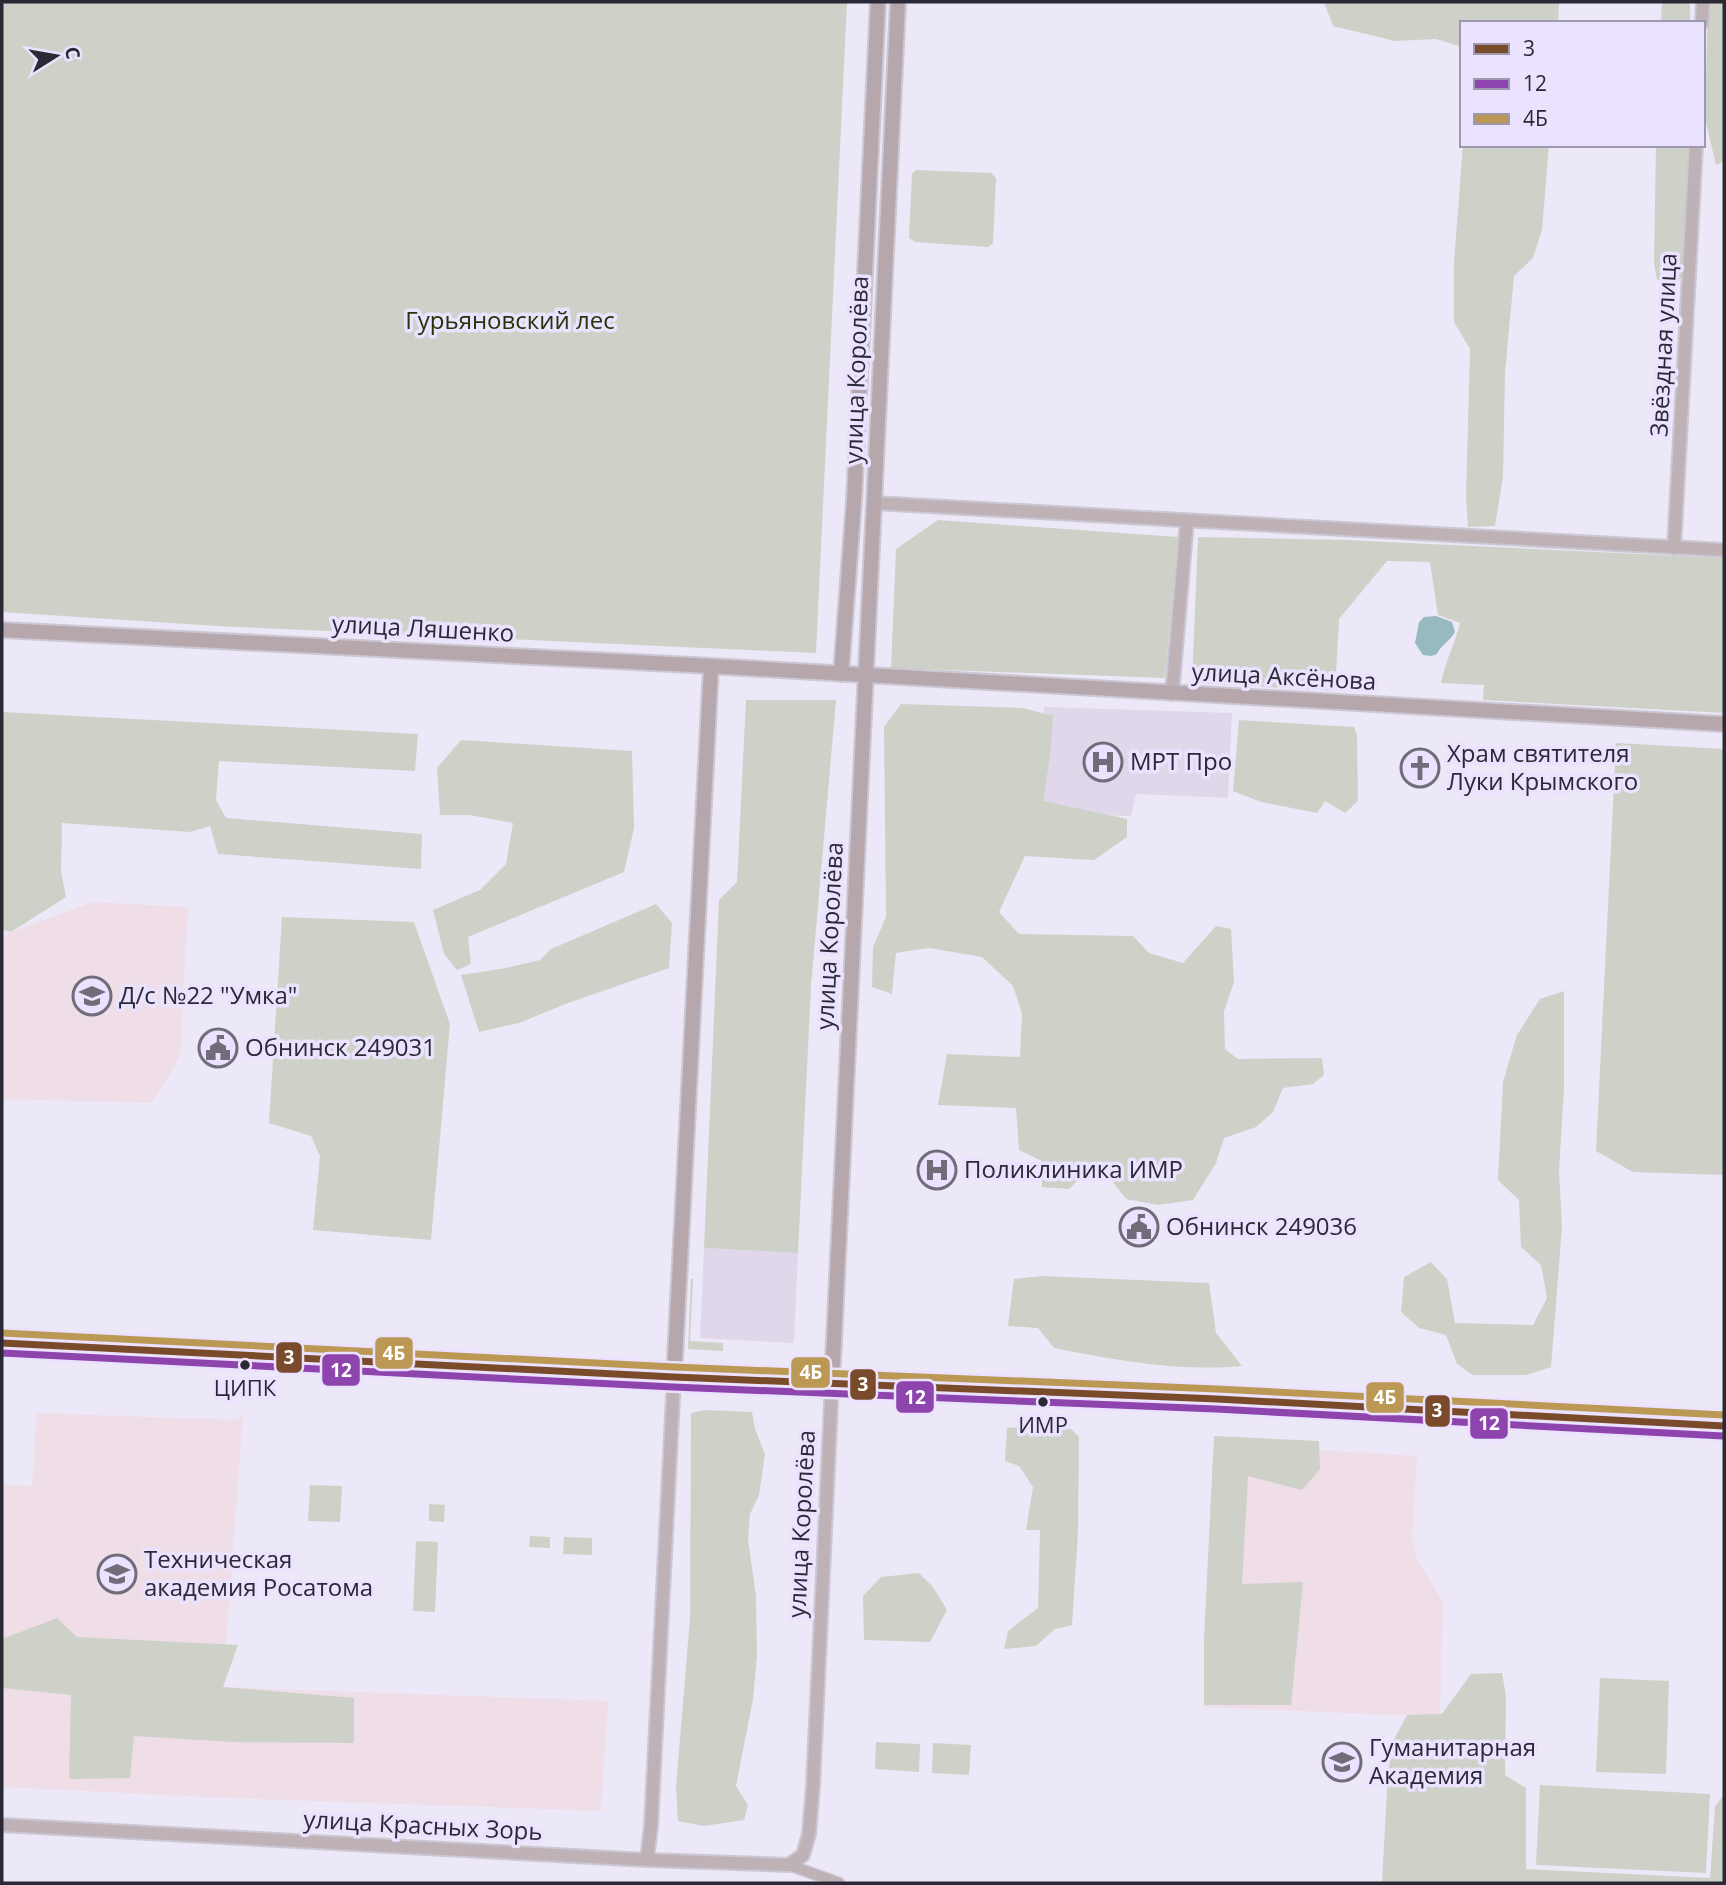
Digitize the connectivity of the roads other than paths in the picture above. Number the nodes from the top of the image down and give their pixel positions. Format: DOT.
graph roads {
  1 [pos="878,2"];
  2 [pos="898,2"];
  3 [pos="1703,2"];
  4 [pos="1702,21"];
  5 [pos="1696,147"];
  6 [pos="854,501"];
  7 [pos="874,503"];
  8 [pos="1187,521"];
  9 [pos="1674,548"];
  10 [pos="1724,550"];
  11 [pos="2,630"];
  12 [pos="711,667"];
  13 [pos="841,674"];
  14 [pos="866,675"];
  15 [pos="1172,694"];
  16 [pos="1724,724"];
  17 [pos="2,1343"];
  18 [pos="674,1377"];
  19 [pos="832,1382"];
  20 [pos="1724,1426"];
  21 [pos="2,1825"];
  22 [pos="647,1860"];
  23 [pos="789,1865"];
  24 [pos="839,1883"];
  1 -- 6 [label="main road, улица Королёва"];
  2 -- 7 [label="main road, улица Королёва"];
  3 -- 4 [label="street"];
  5 -- 9 [label="street, Звёздная улица"];
  6 -- 7 [label="main road"];
  6 -- 13 [label="main road, улица Королёва"];
  7 -- 8 [label="street"];
  7 -- 14 [label="main road, улица Королёва"];
  8 -- 9 [label="street"];
  8 -- 15 [label="street"];
  9 -- 10 [label="street"];
  11 -- 12 [label="main road, улица Ляшенко"];
  12 -- 13 [label="main road, улица Ляшенко"];
  12 -- 18 [label="main road"];
  13 -- 14 [label="main road, улица Аксёнова"];
  14 -- 15 [label="main road, улица Аксёнова"];
  14 -- 19 [label="main road, улица Королёва"];
  15 -- 16 [label="main road, улица Аксёнова"];
  17 -- 18 [label="main road"];
  18 -- 19 [label="main road"];
  18 -- 22 [label="street"];
  19 -- 20 [label="main road"];
  19 -- 23 [label="street, улица Королёва"];
  21 -- 22 [label="street, улица Красных Зорь"];
  22 -- 23 [label="street, улица Красных Зорь"];
  23 -- 24 [label="street, улица Красных Зорь"];
}
